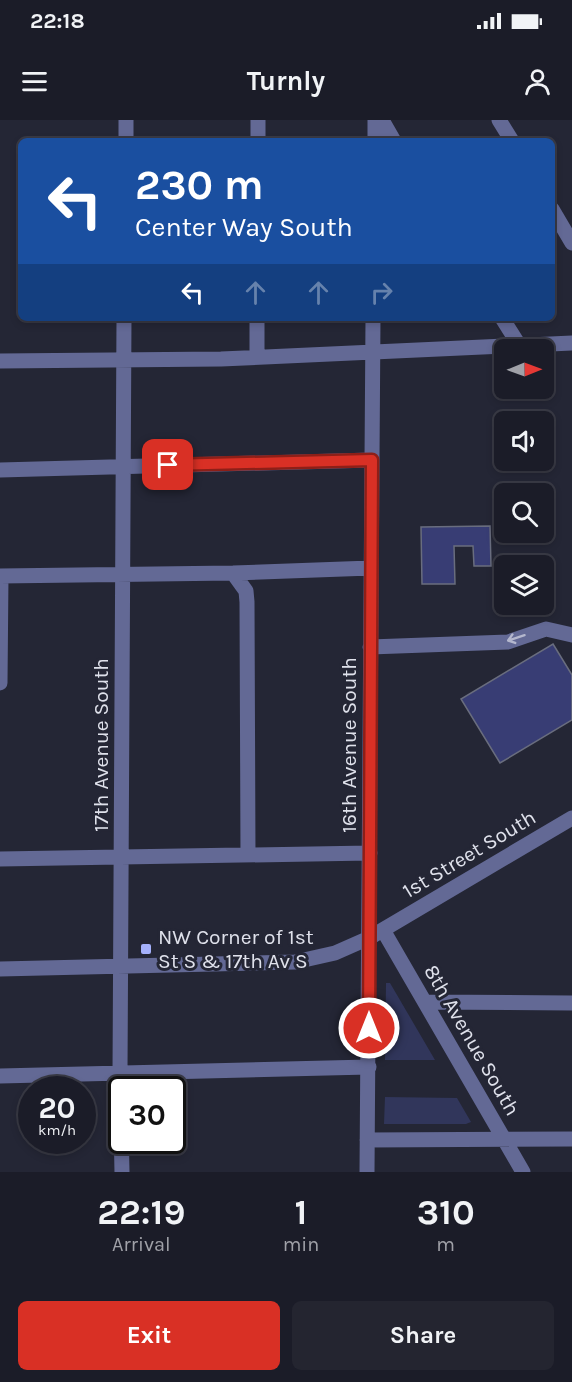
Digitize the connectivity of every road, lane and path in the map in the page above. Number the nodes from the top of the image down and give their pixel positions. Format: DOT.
graph roads {
  1 [pos="126,120"];
  2 [pos="258,120"];
  3 [pos="375,120"];
  4 [pos="382,120"];
  5 [pos="499,120"];
  6 [pos="126,138"];
  7 [pos="258,138"];
  8 [pos="375,138"];
  9 [pos="392,138"];
  10 [pos="510,138"];
  11 [pos="555,214"];
  12 [pos="572,243"];
  13 [pos="124,321"];
  14 [pos="257,321"];
  15 [pos="373,321"];
  16 [pos="504,321"];
  17 [pos="515,339"];
  18 [pos="572,343"];
  19 [pos="554,344"];
  20 [pos="494,346"];
  21 [pos="373,351"];
  22 [pos="257,357"];
  23 [pos="124,360"];
  24 [pos="0,361"];
  25 [pos="372,460"];
  26 [pos="123,466"];
  27 [pos="0,470"];
  28 [pos="371,568"];
  29 [pos="122,573"];
  30 [pos="233,573"];
  31 [pos="1,576"];
  32 [pos="572,635"];
  33 [pos="370,647"];
  34 [pos="0,683"];
  35 [pos="572,818"];
  36 [pos="370,853"];
  37 [pos="248,855"];
  38 [pos="121,858"];
  39 [pos="0,859"];
  40 [pos="383,930"];
  41 [pos="369,938"];
  42 [pos="120,966"];
  43 [pos="0,969"];
  44 [pos="427,1002"];
  45 [pos="572,1004"];
  46 [pos="369,1067"];
  47 [pos="120,1073"];
  48 [pos="0,1076"];
  49 [pos="572,1139"];
  50 [pos="368,1140"];
  51 [pos="505,1140"];
  52 [pos="122,1172"];
  53 [pos="367,1172"];
  54 [pos="523,1172"];
  1 -- 6 [label="street"];
  2 -- 7 [label="street"];
  3 -- 8 [label="street"];
  4 -- 9 [label="street"];
  5 -- 10 [label="street"];
  11 -- 12 [label="street"];
  13 -- 23 [label="street, 17th Avenue South"];
  14 -- 22 [label="street"];
  15 -- 21 [label="street, 16th Avenue South"];
  16 -- 17 [label="street"];
  18 -- 19 [label="street"];
  20 -- 21 [label="street"];
  21 -- 22 [label="street"];
  21 -- 25 [label="street, 16th Avenue South"];
  22 -- 23 [label="street"];
  23 -- 24 [label="street"];
  23 -- 26 [label="street, 17th Avenue South"];
  25 -- 26 [label="street"];
  25 -- 28 [label="street, 16th Avenue South"];
  26 -- 27 [label="street"];
  26 -- 29 [label="street, 17th Avenue South"];
  28 -- 30 [label="street"];
  28 -- 33 [label="street, 16th Avenue South"];
  29 -- 30 [label="street"];
  29 -- 31 [label="street"];
  29 -- 38 [label="street, 17th Avenue South"];
  30 -- 37 [label="street"];
  31 -- 34 [label="street"];
  32 -- 33 [label="street, one-way"];
  33 -- 36 [label="street, 16th Avenue South"];
  35 -- 40 [label="street, 1st Street South"];
  36 -- 37 [label="street"];
  36 -- 41 [label="street, 16th Avenue South"];
  37 -- 38 [label="street"];
  38 -- 39 [label="street"];
  38 -- 42 [label="street, 17th Avenue South"];
  40 -- 41 [label="street, 1st Street South"];
  40 -- 44 [label="street, 8th Avenue South"];
  41 -- 42 [label="street, 1st Street South"];
  41 -- 46 [label="street, 16th Avenue South"];
  42 -- 43 [label="street, 1st Street South"];
  42 -- 47 [label="street, 17th Avenue South"];
  44 -- 45 [label="street"];
  44 -- 51 [label="street, 8th Avenue South"];
  46 -- 47 [label="street"];
  46 -- 50 [label="street, 16th Avenue South"];
  47 -- 48 [label="street"];
  47 -- 52 [label="street, 17th Avenue South"];
  49 -- 51 [label="street"];
  50 -- 51 [label="street"];
  50 -- 53 [label="street, 16th Avenue South"];
  51 -- 54 [label="street, 8th Avenue South"];
}
